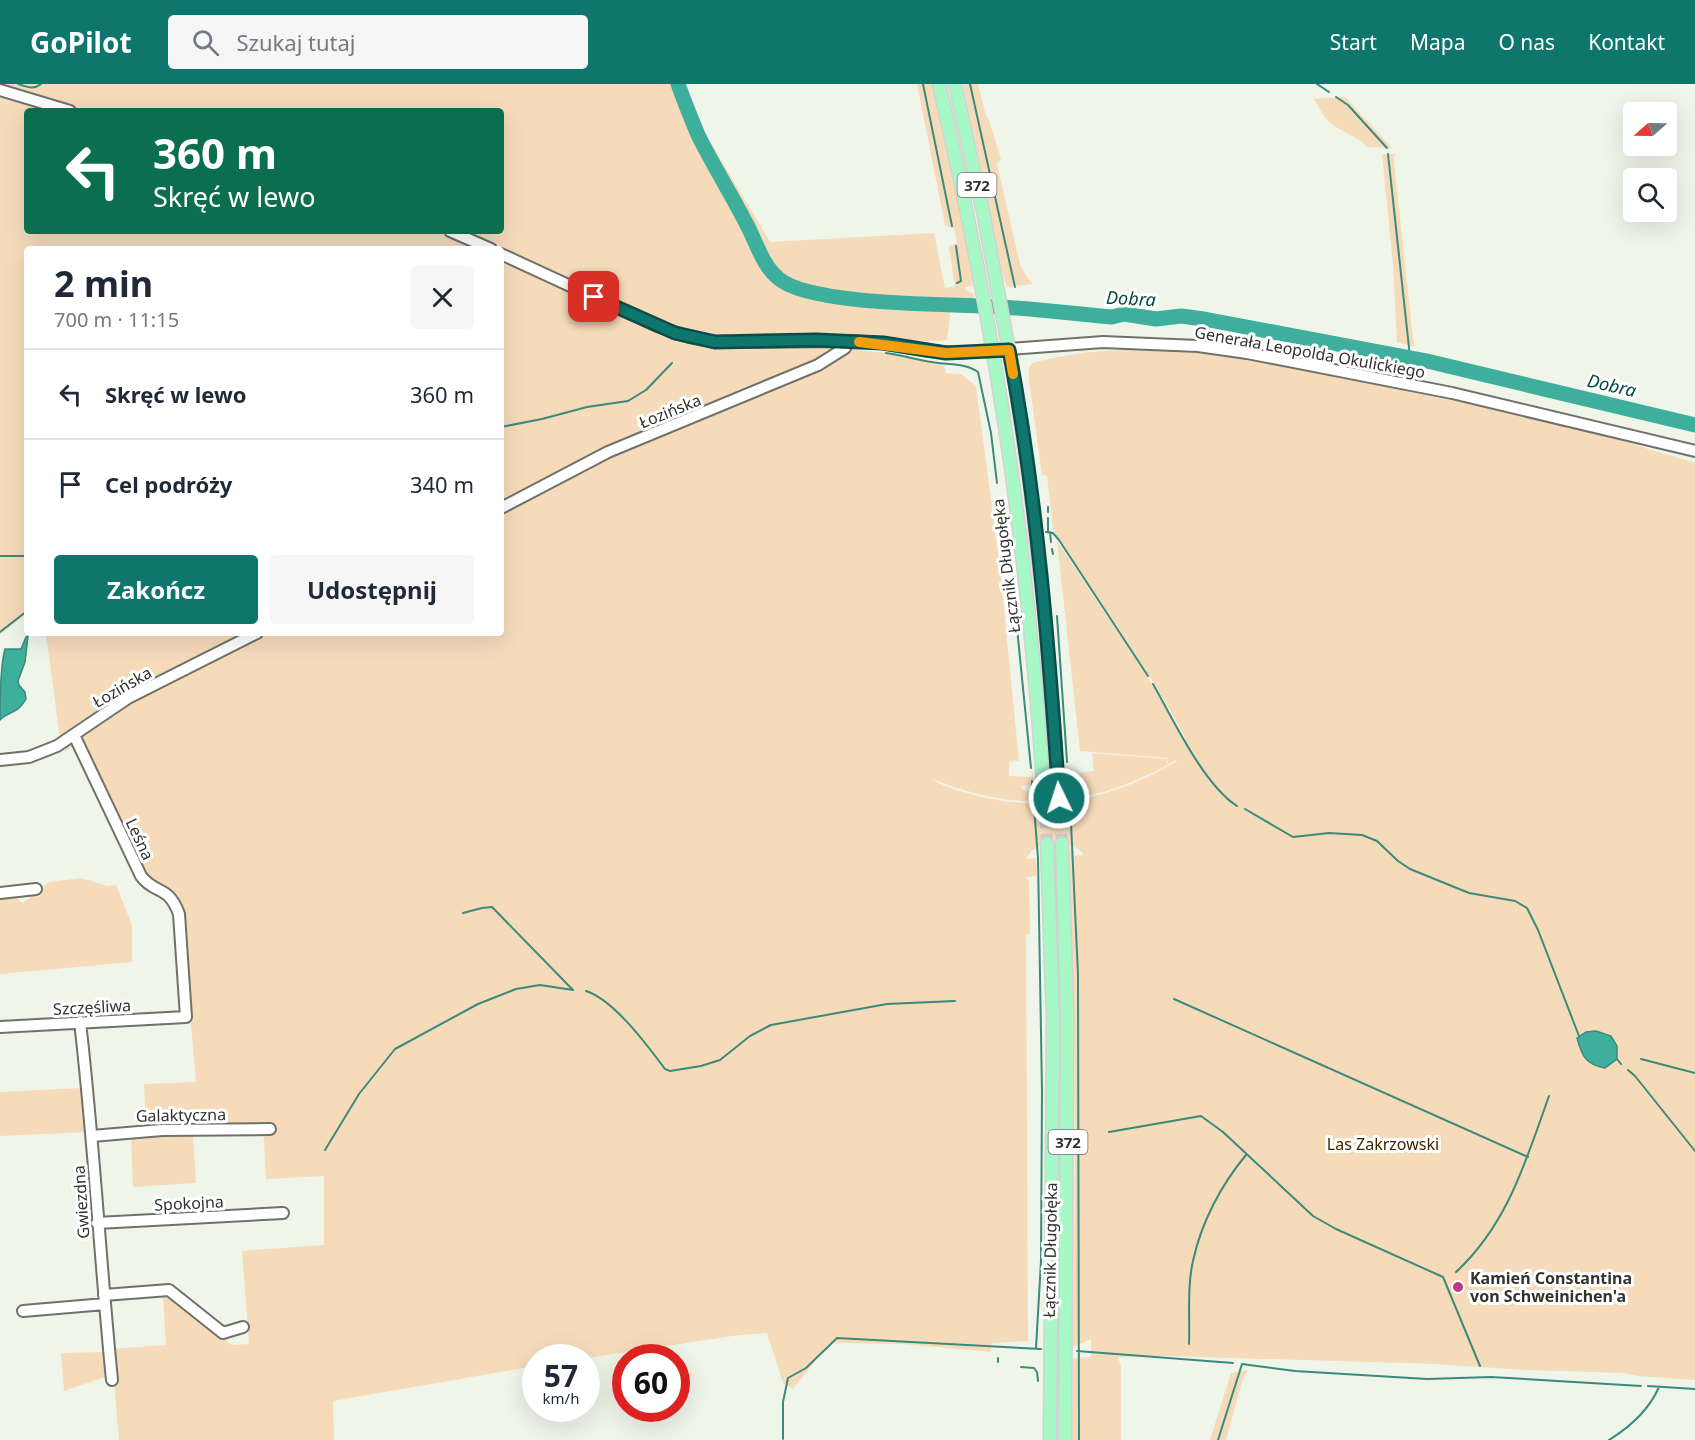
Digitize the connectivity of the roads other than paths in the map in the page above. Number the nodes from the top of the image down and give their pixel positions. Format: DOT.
graph roads {
  1 [pos="939,84"];
  2 [pos="955,84"];
  3 [pos="0,90"];
  4 [pos="60,108"];
  5 [pos="457,234"];
  6 [pos="484,246"];
  7 [pos="504,255"];
  8 [pos="848,341"];
  9 [pos="1009,350"];
  10 [pos="992,352"];
  11 [pos="1695,451"];
  12 [pos="504,506"];
  13 [pos="251,636"];
  14 [pos="74,735"];
  15 [pos="0,760"];
  16 [pos="1044,798"];
  17 [pos="1059,798"];
  18 [pos="1047,844"];
  19 [pos="1062,844"];
  20 [pos="36,889"];
  21 [pos="0,893"];
  22 [pos="186,1017"];
  23 [pos="80,1023"];
  24 [pos="0,1027"];
  25 [pos="270,1129"];
  26 [pos="92,1136"];
  27 [pos="284,1213"];
  28 [pos="97,1223"];
  29 [pos="104,1299"];
  30 [pos="23,1311"];
  31 [pos="243,1327"];
  32 [pos="112,1380"];
  33 [pos="1050,1440"];
  34 [pos="1065,1440"];
  1 -- 10 [label="main road, Łącznik Długołęka / 372"];
  2 -- 9 [label="main road, Łącznik Długołęka / 372"];
  3 -- 4 [label="street"];
  5 -- 6 [label="street"];
  7 -- 8 [label="street, Generała Leopolda Okulickiego"];
  8 -- 10 [label="street, Generała Leopolda Okulickiego"];
  8 -- 12 [label="street, Łozińska"];
  9 -- 10 [label="street, Generała Leopolda Okulickiego"];
  9 -- 11 [label="street, Generała Leopolda Okulickiego"];
  9 -- 17 [label="main road, Łącznik Długołęka / 372"];
  10 -- 16 [label="main road, Łącznik Długołęka / 372"];
  13 -- 14 [label="street, Łozińska"];
  14 -- 15 [label="street, Łozińska"];
  14 -- 22 [label="street, Leśna"];
  18 -- 33 [label="main road, Łącznik Długołęka / 372"];
  19 -- 34 [label="main road, Łącznik Długołęka / 372"];
  20 -- 21 [label="street"];
  22 -- 23 [label="street, Szczęśliwa"];
  23 -- 24 [label="street, Szczęśliwa"];
  23 -- 26 [label="street, Gwiezdna"];
  25 -- 26 [label="street, Galaktyczna"];
  26 -- 28 [label="street, Gwiezdna"];
  27 -- 28 [label="street, Spokojna"];
  28 -- 29 [label="street, Gwiezdna"];
  29 -- 30 [label="street"];
  29 -- 31 [label="street"];
  29 -- 32 [label="street, Gwiezdna"];
}
